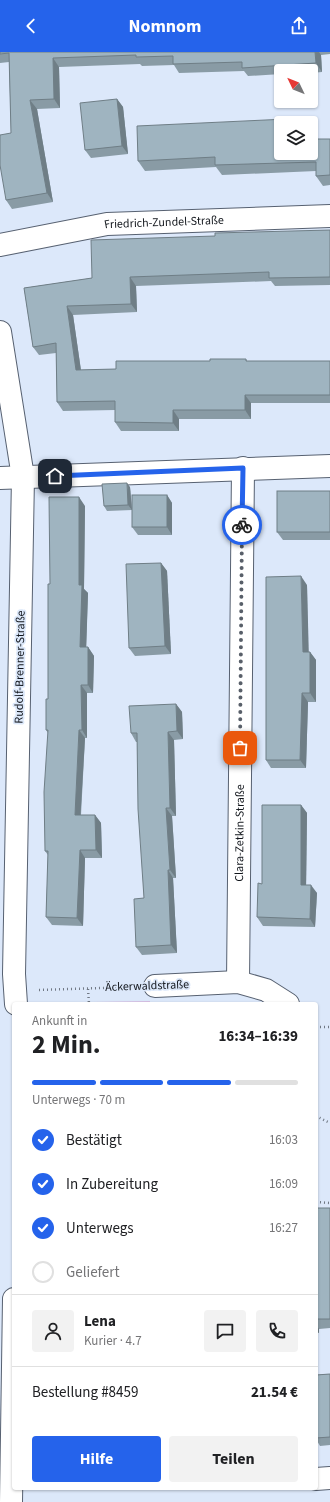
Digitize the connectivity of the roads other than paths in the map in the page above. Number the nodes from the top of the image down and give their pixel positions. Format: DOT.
graph roads {
  1 [pos="330,216"];
  2 [pos="0,245"];
  3 [pos="0,332"];
  4 [pos="330,466"];
  5 [pos="243,468"];
  6 [pos="23,477"];
  7 [pos="0,478"];
  8 [pos="238,982"];
  9 [pos="155,986"];
  10 [pos="11,995"];
  11 [pos="285,1002"];
  12 [pos="12,1376"];
  13 [pos="330,1478"];
  14 [pos="318,1479"];
  15 [pos="9,1492"];
  1 -- 2 [label="street, Friedrich-Zundel-Straße"];
  3 -- 6 [label="street, Rudolf-Brenner-Straße"];
  4 -- 5 [label="street"];
  5 -- 6 [label="street"];
  5 -- 8 [label="street, Clara-Zetkin-Straße"];
  6 -- 7 [label="street"];
  6 -- 10 [label="street, Rudolf-Brenner-Straße"];
  8 -- 9 [label="street, Äckerwaldstraße"];
  8 -- 11 [label="street, Äckerwaldstraße"];
  12 -- 15 [label="street"];
  13 -- 14 [label="street"];
}
